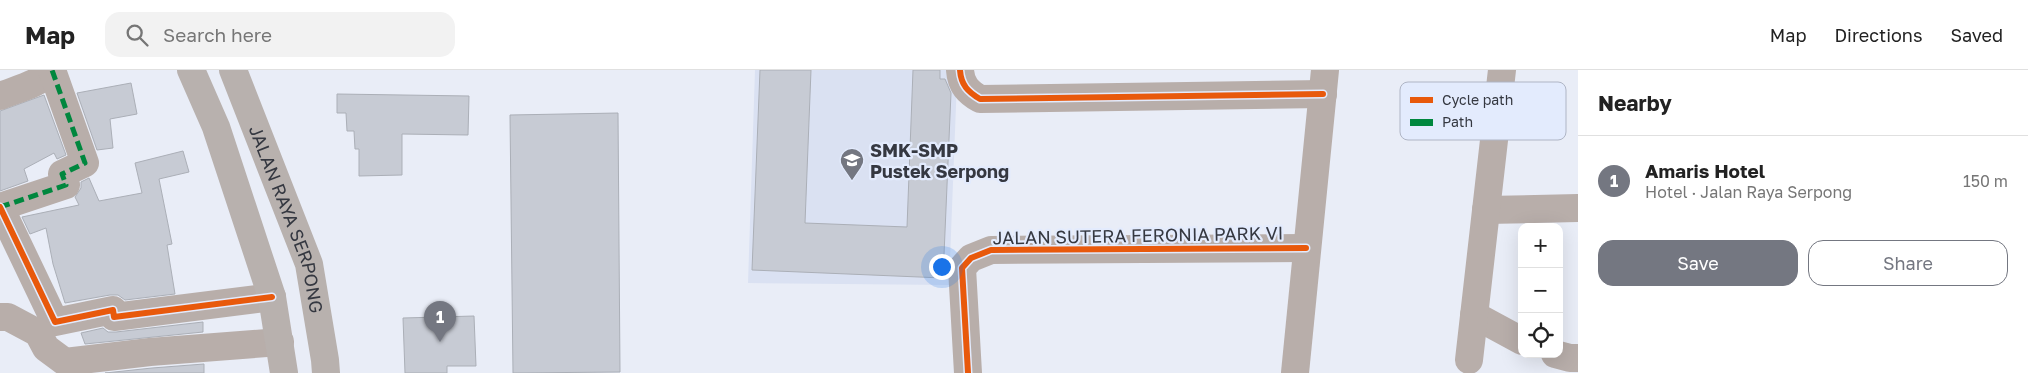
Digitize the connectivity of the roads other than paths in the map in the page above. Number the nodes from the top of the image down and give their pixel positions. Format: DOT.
graph roads {
  1 [pos="52,70"];
  2 [pos="191,70"];
  3 [pos="232,70"];
  4 [pos="965,81"];
  5 [pos="1324,82"];
  6 [pos="0,96"];
  7 [pos="1494,140"];
  8 [pos="0,207"];
  9 [pos="1578,208"];
  10 [pos="1486,210"];
  11 [pos="1306,248"];
  12 [pos="272,297"];
  13 [pos="1474,315"];
  14 [pos="0,317"];
  15 [pos="1518,340"];
  16 [pos="280,342"];
  17 [pos="1563,356"];
  18 [pos="1578,358"];
  19 [pos="1469,360"];
  20 [pos="284,373"];
  21 [pos="326,373"];
  22 [pos="968,373"];
  23 [pos="1295,373"];
  1 -- 6 [label="street"];
  1 -- 8 [label="street"];
  2 -- 12 [label="main road, JALAN RAYA SERPONG"];
  3 -- 21 [label="main road, JALAN RAYA SERPONG"];
  4 -- 5 [label="street"];
  5 -- 11 [label="street"];
  7 -- 10 [label="street"];
  8 -- 12 [label="street"];
  9 -- 10 [label="street"];
  10 -- 13 [label="street"];
  11 -- 22 [label="street, JALAN SUTERA FERONIA PARK VI"];
  11 -- 23 [label="street"];
  12 -- 16 [label="main road, JALAN RAYA SERPONG"];
  13 -- 15 [label="street"];
  13 -- 19 [label="street"];
  14 -- 16 [label="street"];
  16 -- 20 [label="main road, JALAN RAYA SERPONG"];
  17 -- 18 [label="street"];
}
